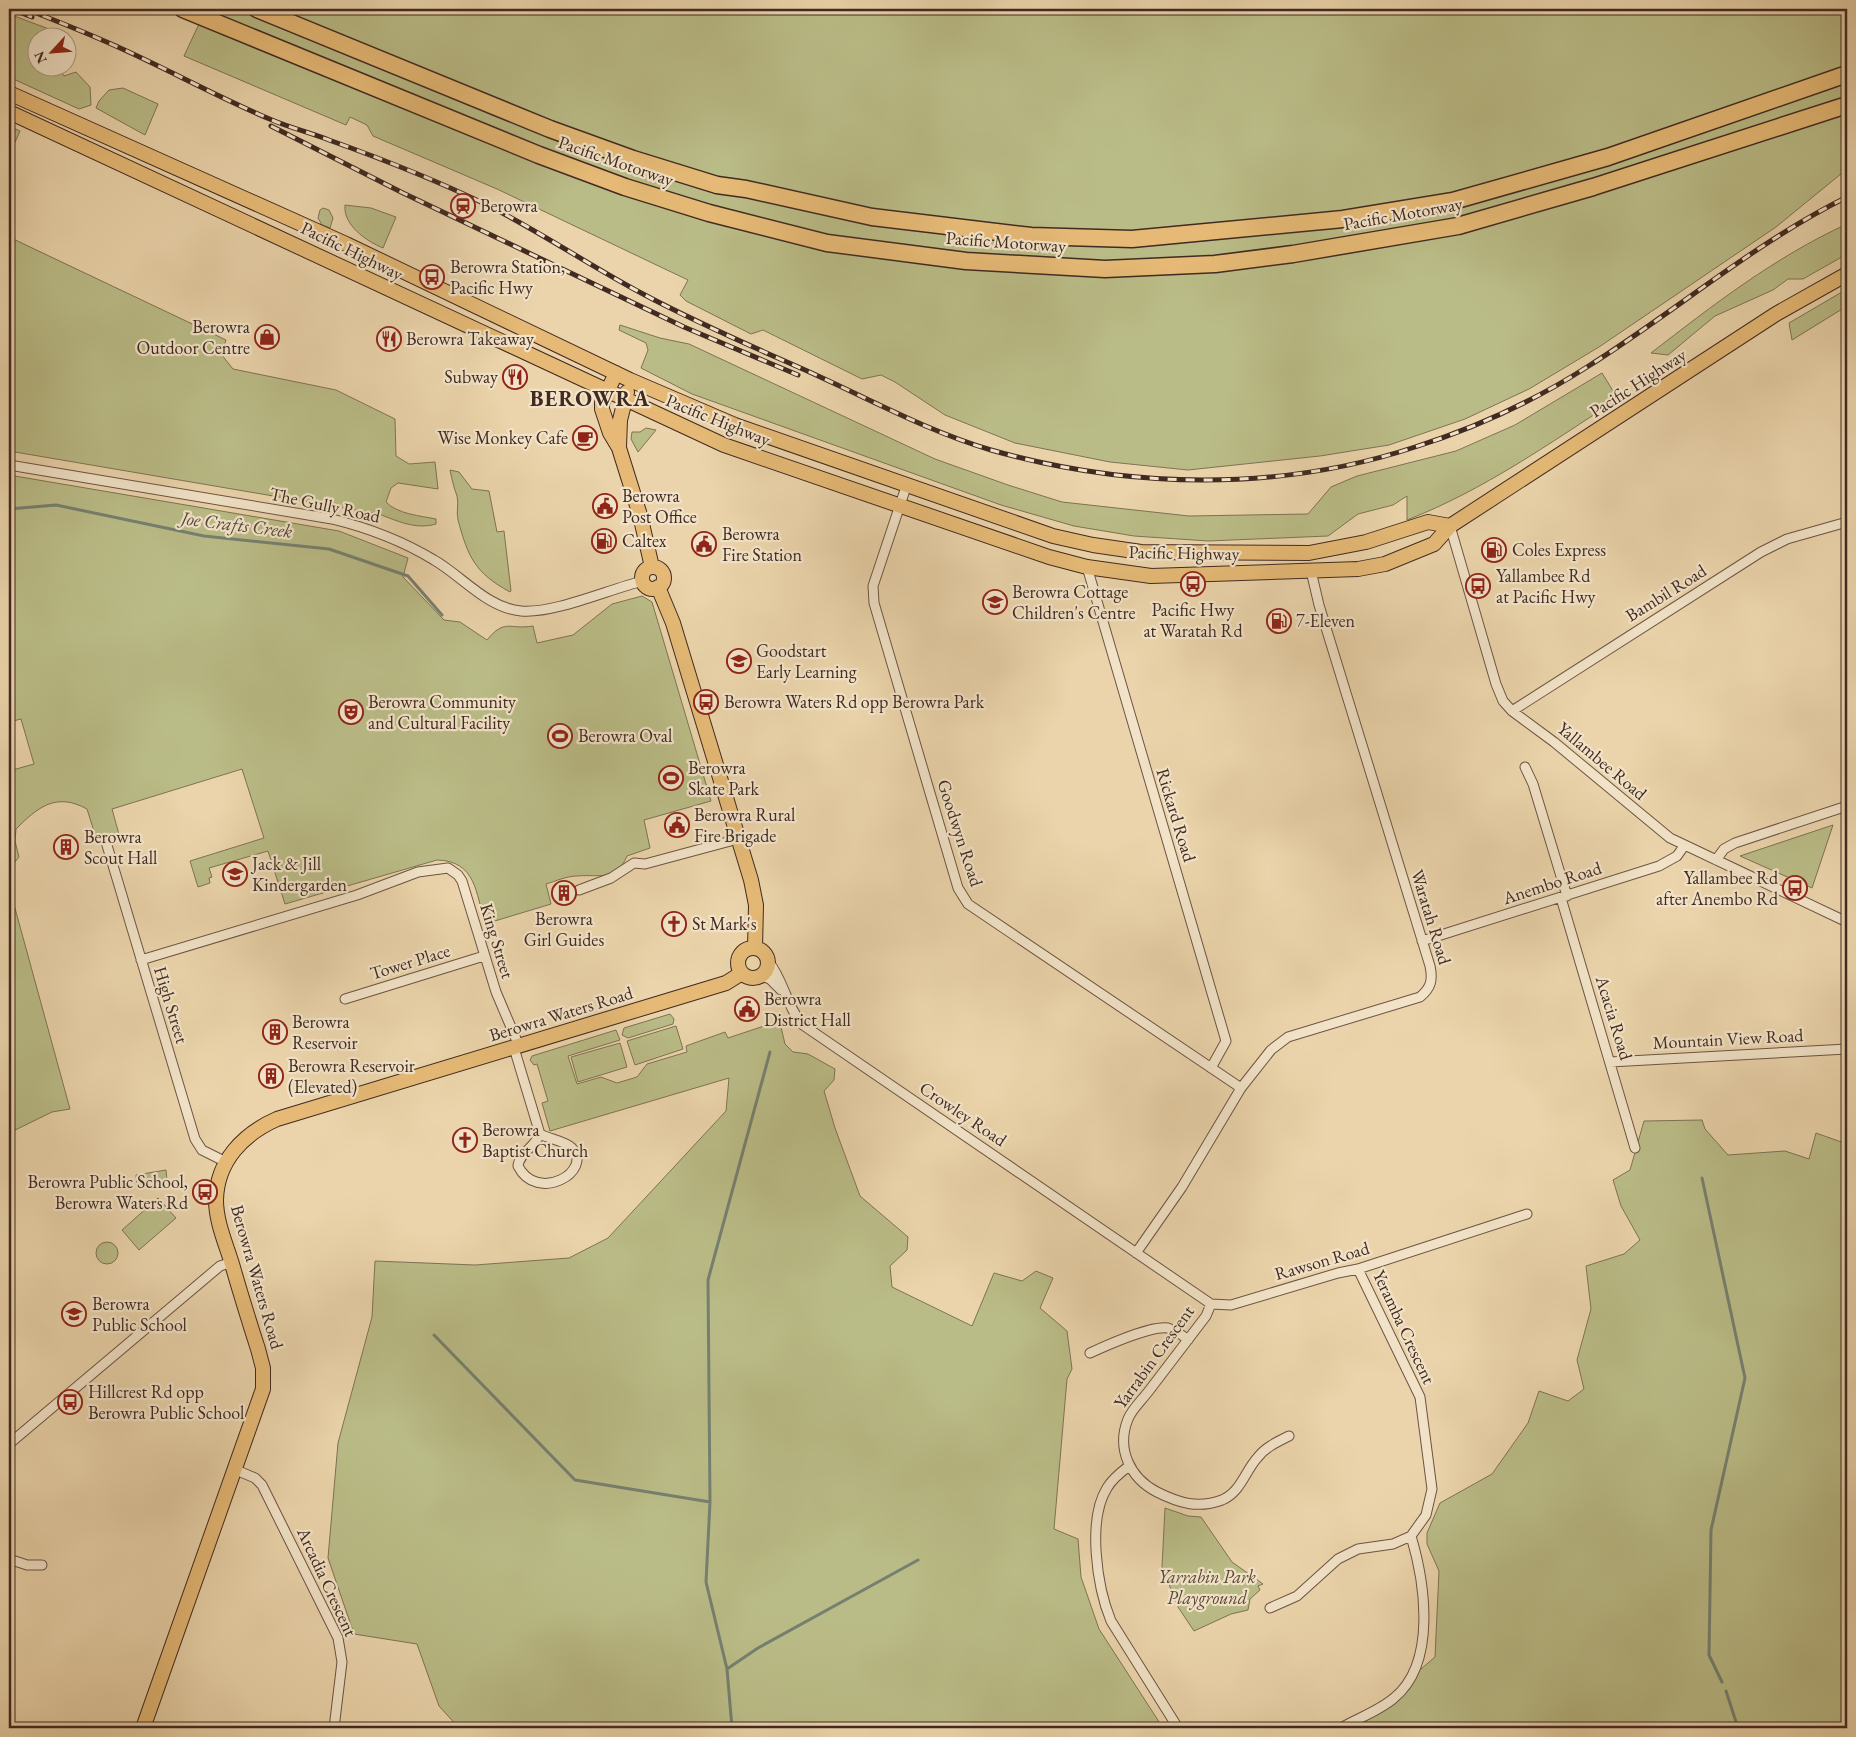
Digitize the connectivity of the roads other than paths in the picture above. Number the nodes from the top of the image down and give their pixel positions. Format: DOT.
graph roads {
  1 [pos="183,9"];
  2 [pos="257,9"];
  3 [pos="1847,74"];
  4 [pos="14,95"];
  5 [pos="1847,105"];
  6 [pos="11,113"];
  7 [pos="1847,274"];
  8 [pos="616,373"];
  9 [pos="630,380"];
  10 [pos="607,392"];
  11 [pos="624,400"];
  12 [pos="620,448"];
  13 [pos="9,465"];
  14 [pos="907,484"];
  15 [pos="900,506"];
  16 [pos="1847,522"];
  17 [pos="1450,526"];
  18 [pos="652,567"];
  19 [pos="1087,567"];
  20 [pos="1311,571"];
  21 [pos="643,580"];
  22 [pos="658,588"];
  23 [pos="1512,711"];
  24 [pos="1525,767"];
  25 [pos="1847,806"];
  26 [pos="738,839"];
  27 [pos="106,842"];
  28 [pos="1684,846"];
  29 [pos="1716,860"];
  30 [pos="579,890"];
  31 [pos="1564,897"];
  32 [pos="1847,922"];
  33 [pos="1422,941"];
  34 [pos="755,948"];
  35 [pos="484,956"];
  36 [pos="141,960"];
  37 [pos="768,962"];
  38 [pos="742,974"];
  39 [pos="761,976"];
  40 [pos="783,992"];
  41 [pos="345,999"];
  42 [pos="516,1047"];
  43 [pos="1847,1049"];
  44 [pos="1610,1062"];
  45 [pos="1211,1068"];
  46 [pos="1241,1088"];
  47 [pos="540,1134"];
  48 [pos="1635,1148"];
  49 [pos="226,1162"];
  50 [pos="1527,1214"];
  51 [pos="1136,1253"];
  52 [pos="232,1262"];
  53 [pos="1358,1269"];
  54 [pos="1211,1304"];
  55 [pos="1188,1340"];
  56 [pos="1090,1353"];
  57 [pos="1289,1436"];
  58 [pos="9,1444"];
  59 [pos="1129,1466"];
  60 [pos="236,1470"];
  61 [pos="1411,1536"];
  62 [pos="9,1559"];
  63 [pos="42,1565"];
  64 [pos="1270,1608"];
  65 [pos="143,1728"];
  66 [pos="334,1728"];
  67 [pos="1178,1728"];
  68 [pos="1341,1728"];
  1 -- 5 [label="highway, Pacific Motorway"];
  2 -- 3 [label="highway, Pacific Motorway"];
  4 -- 6 [label="main road"];
  4 -- 8 [label="main road, Pacific Highway"];
  6 -- 10 [label="main road, Pacific Highway"];
  7 -- 17 [label="main road, Pacific Highway"];
  8 -- 9 [label="main road, Pacific Highway"];
  8 -- 10 [label="main road"];
  9 -- 11 [label="main road"];
  9 -- 14 [label="main road, Pacific Highway"];
  10 -- 11 [label="main road, Pacific Highway"];
  10 -- 12 [label="main road"];
  11 -- 12 [label="main road"];
  11 -- 15 [label="main road, Pacific Highway"];
  12 -- 18 [label="main road"];
  13 -- 21 [label="street, The Gully Road"];
  14 -- 15 [label="street, Goodwyn Road"];
  14 -- 17 [label="main road, Pacific Highway"];
  15 -- 19 [label="main road, Pacific Highway"];
  15 -- 45 [label="street, Goodwyn Road"];
  16 -- 23 [label="street, Bambil Road"];
  17 -- 20 [label="main road, Pacific Highway"];
  17 -- 23 [label="street, Yallambee Road"];
  18 -- 21 [label="main road"];
  18 -- 22 [label="main road"];
  19 -- 20 [label="main road, Pacific Highway"];
  19 -- 45 [label="street, Rickard Road"];
  20 -- 33 [label="street, Waratah Road"];
  21 -- 22 [label="main road"];
  22 -- 26 [label="main road"];
  23 -- 28 [label="street, Yallambee Road"];
  24 -- 31 [label="street, Acacia Road"];
  25 -- 29 [label="street"];
  26 -- 30 [label="street"];
  26 -- 34 [label="main road"];
  27 -- 36 [label="street, High Street"];
  28 -- 29 [label="street, Yallambee Road"];
  28 -- 31 [label="street, Anembo Road"];
  29 -- 32 [label="street, Yallambee Road"];
  31 -- 33 [label="street, Anembo Road"];
  31 -- 44 [label="street, Acacia Road"];
  33 -- 46 [label="street, Waratah Road"];
  34 -- 37 [label="main road"];
  34 -- 38 [label="main road"];
  35 -- 36 [label="street, King Street"];
  35 -- 41 [label="street, Tower Place"];
  35 -- 42 [label="street, King Street"];
  36 -- 49 [label="street, High Street"];
  37 -- 39 [label="main road"];
  37 -- 40 [label="street, Crowley Road"];
  38 -- 39 [label="main road"];
  38 -- 42 [label="main road, Berowra Waters Road"];
  39 -- 40 [label="street, Crowley Road"];
  40 -- 51 [label="street, Crowley Road"];
  42 -- 47 [label="street, King Street"];
  42 -- 49 [label="main road, Berowra Waters Road"];
  43 -- 44 [label="street, Mountain View Road"];
  44 -- 48 [label="street, Acacia Road"];
  45 -- 46 [label="street, Goodwyn Road"];
  46 -- 51 [label="street, Waratah Road"];
  47 -- 47 [label="street"];
  49 -- 52 [label="main road, Berowra Waters Road"];
  50 -- 53 [label="street, Rawson Road"];
  51 -- 54 [label="street"];
  52 -- 58 [label="street"];
  52 -- 60 [label="main road, Berowra Waters Road"];
  53 -- 54 [label="street, Rawson Road"];
  53 -- 61 [label="street, Yeramba Crescent"];
  54 -- 55 [label="street, Yarrabin Crescent"];
  55 -- 56 [label="street"];
  55 -- 59 [label="street, Yarrabin Crescent"];
  57 -- 59 [label="street"];
  59 -- 67 [label="street"];
  60 -- 65 [label="main road, Berowra Waters Road"];
  60 -- 66 [label="street, Arcadia Crescent"];
  61 -- 64 [label="street"];
  61 -- 68 [label="street"];
  62 -- 63 [label="street"];
}
